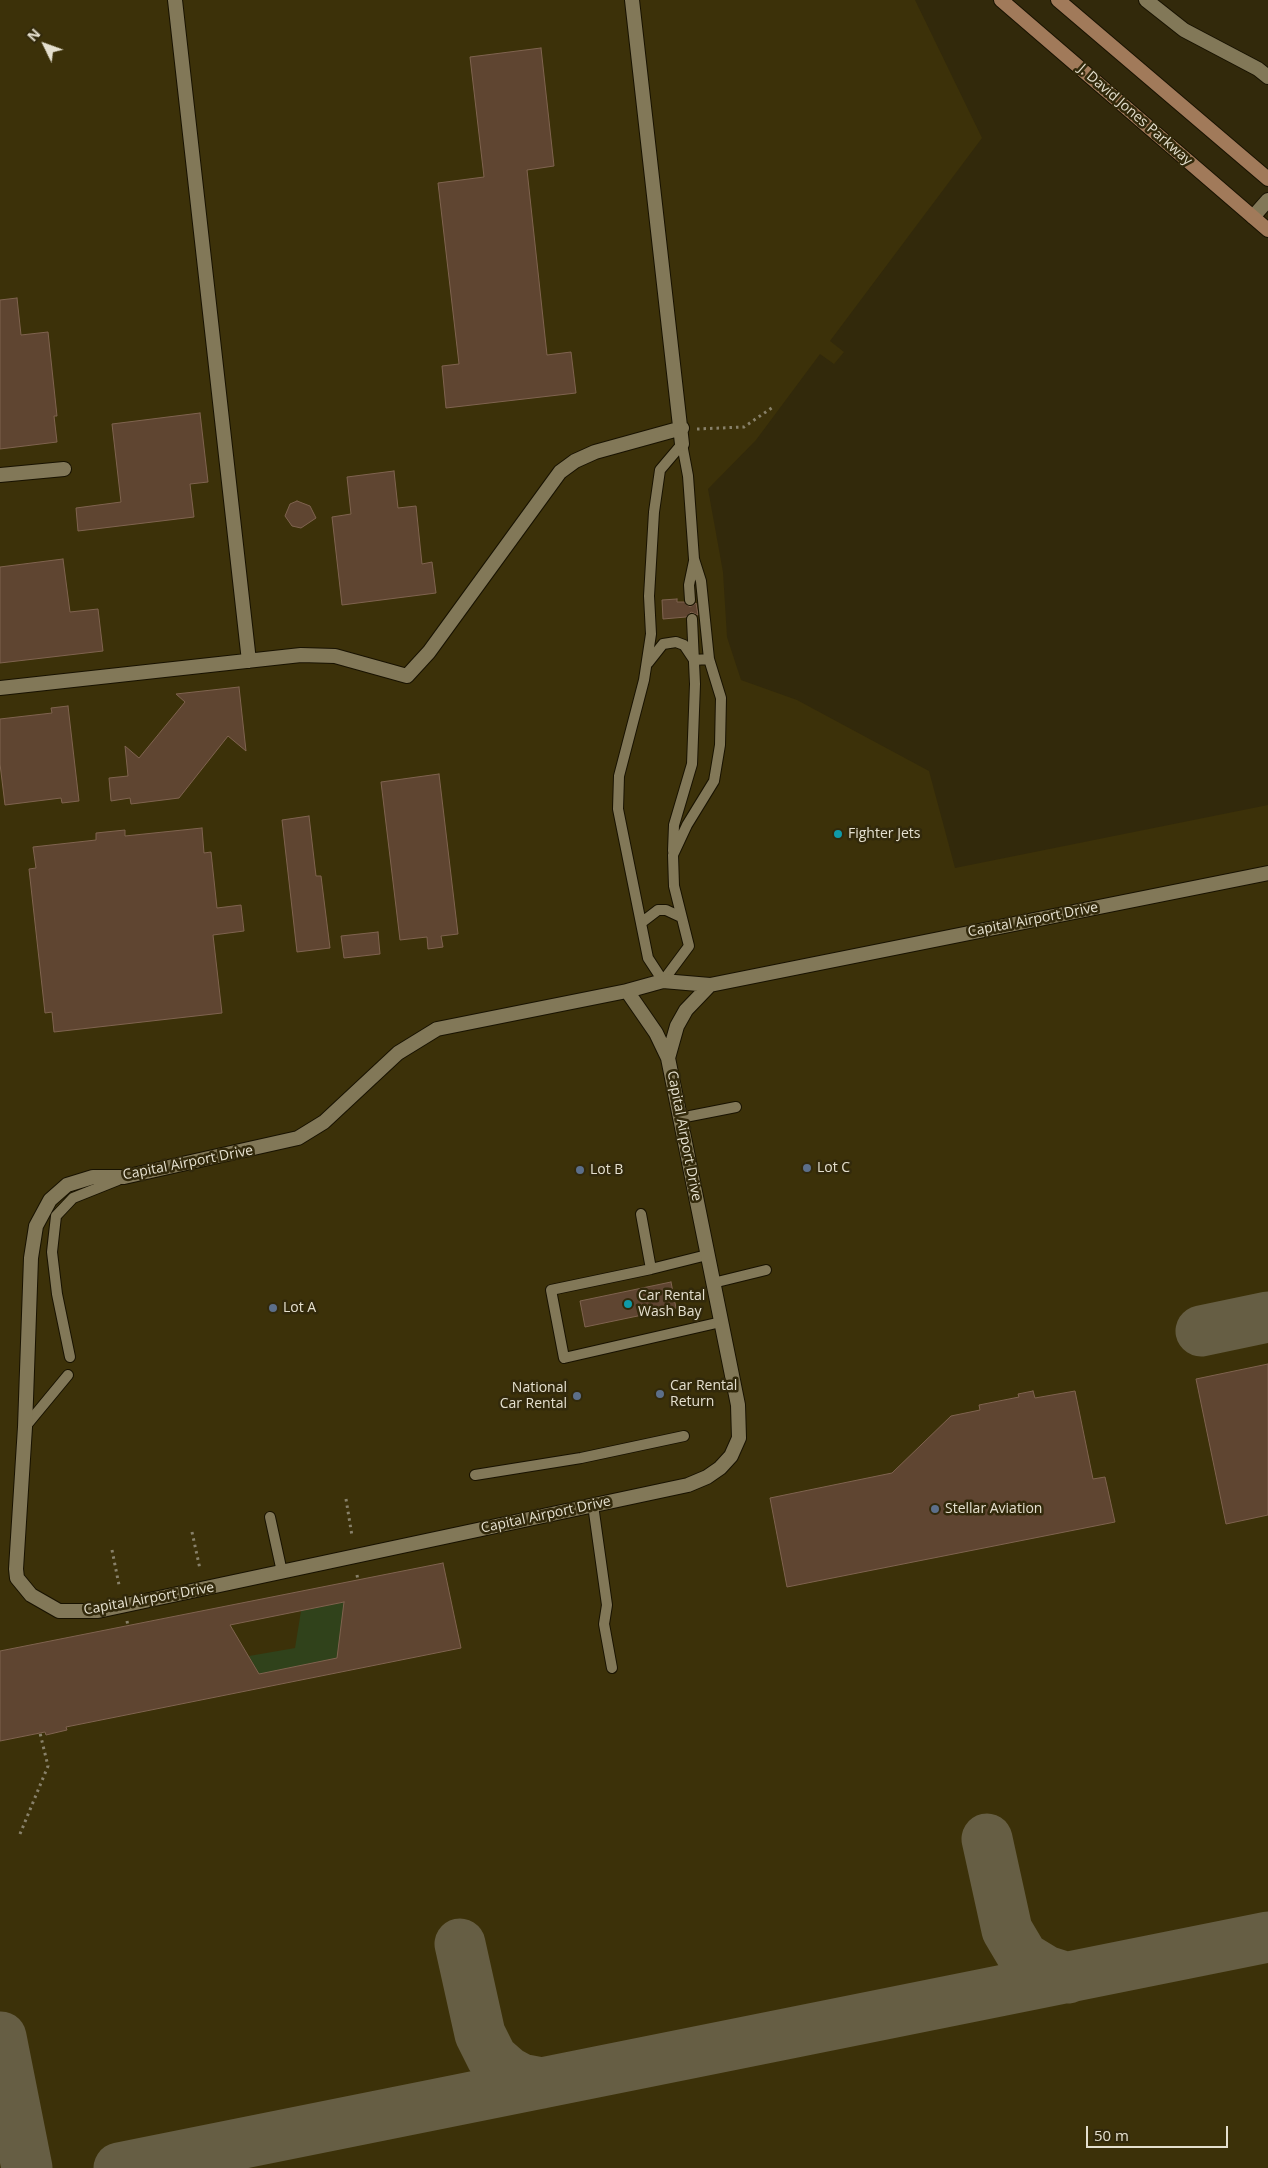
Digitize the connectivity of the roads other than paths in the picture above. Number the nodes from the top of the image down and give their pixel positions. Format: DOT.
graph roads {
  1 [pos="175,0"];
  2 [pos="632,0"];
  3 [pos="1002,0"];
  4 [pos="1058,0"];
  5 [pos="1146,0"];
  6 [pos="1268,77"];
  7 [pos="1268,179"];
  8 [pos="1268,200"];
  9 [pos="1253,217"];
  10 [pos="1268,230"];
  11 [pos="688,429"];
  12 [pos="682,444"];
  13 [pos="64,469"];
  14 [pos="0,475"];
  15 [pos="694,559"];
  16 [pos="690,600"];
  17 [pos="692,619"];
  18 [pos="709,658"];
  19 [pos="694,660"];
  20 [pos="249,661"];
  21 [pos="646,665"];
  22 [pos="0,688"];
  23 [pos="673,855"];
  24 [pos="1268,873"];
  25 [pos="681,917"];
  26 [pos="641,922"];
  27 [pos="663,981"];
  28 [pos="710,985"];
  29 [pos="627,991"];
  30 [pos="668,1058"];
  31 [pos="736,1107"];
  32 [pos="680,1118"];
  33 [pos="124,1177"];
  34 [pos="641,1214"];
  35 [pos="707,1255"];
  36 [pos="651,1269"];
  37 [pos="766,1270"];
  38 [pos="713,1283"];
  39 [pos="721,1322"];
  40 [pos="70,1357"];
  41 [pos="68,1375"];
  42 [pos="25,1427"];
  43 [pos="684,1436"];
  44 [pos="475,1475"];
  45 [pos="593,1505"];
  46 [pos="270,1516"];
  47 [pos="282,1572"];
  48 [pos="612,1668"];
  1 -- 20 [label="street"];
  2 -- 11 [label="street"];
  3 -- 9 [label="main road, J. David Jones Parkway"];
  4 -- 7 [label="main road"];
  5 -- 6 [label="street"];
  8 -- 9 [label="street"];
  9 -- 10 [label="main road, J. David Jones Parkway"];
  11 -- 12 [label="street"];
  11 -- 20 [label="street"];
  12 -- 15 [label="lane"];
  12 -- 21 [label="lane"];
  13 -- 14 [label="street"];
  15 -- 16 [label="lane"];
  15 -- 18 [label="lane"];
  17 -- 19 [label="lane"];
  18 -- 19 [label="lane"];
  18 -- 23 [label="lane"];
  19 -- 21 [label="lane"];
  19 -- 23 [label="lane"];
  20 -- 22 [label="street"];
  21 -- 26 [label="lane"];
  23 -- 25 [label="lane"];
  24 -- 28 [label="street, Capital Airport Drive"];
  25 -- 26 [label="lane"];
  25 -- 27 [label="lane"];
  26 -- 27 [label="lane"];
  27 -- 28 [label="street, Capital Airport Drive"];
  27 -- 29 [label="street, Capital Airport Drive"];
  28 -- 30 [label="street, Capital Airport Drive"];
  29 -- 30 [label="street, Capital Airport Drive"];
  29 -- 33 [label="street, Capital Airport Drive"];
  30 -- 32 [label="street, Capital Airport Drive"];
  31 -- 32 [label="lane"];
  32 -- 35 [label="street, Capital Airport Drive"];
  33 -- 40 [label="lane"];
  33 -- 42 [label="street, Capital Airport Drive"];
  34 -- 36 [label="lane"];
  35 -- 36 [label="lane"];
  35 -- 38 [label="street, Capital Airport Drive"];
  36 -- 39 [label="lane"];
  37 -- 38 [label="lane"];
  38 -- 39 [label="street, Capital Airport Drive"];
  39 -- 45 [label="street, Capital Airport Drive"];
  41 -- 42 [label="lane"];
  42 -- 47 [label="street, Capital Airport Drive"];
  43 -- 44 [label="lane"];
  45 -- 47 [label="street, Capital Airport Drive"];
  45 -- 48 [label="lane"];
  46 -- 47 [label="lane"];
}
